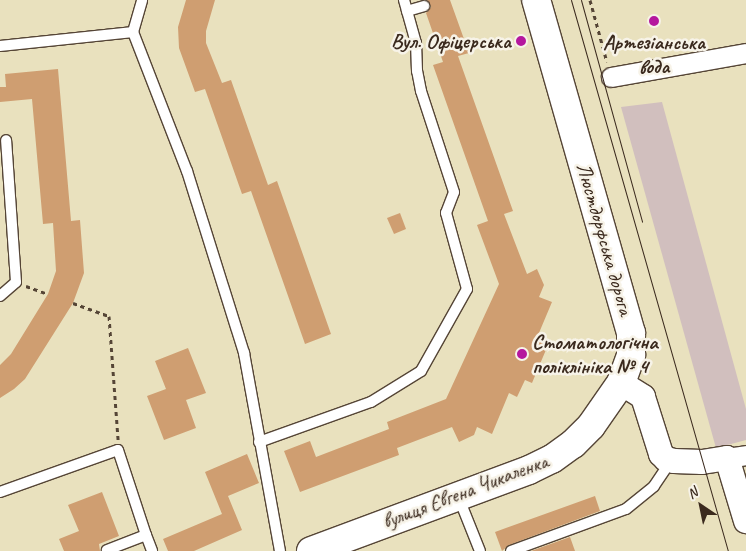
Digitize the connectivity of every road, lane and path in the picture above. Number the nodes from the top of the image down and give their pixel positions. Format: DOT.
graph roads {
  1 [pos="142,0"];
  2 [pos="404,0"];
  3 [pos="536,0"];
  4 [pos="590,0"];
  5 [pos="424,6"];
  6 [pos="407,12"];
  7 [pos="133,32"];
  8 [pos="0,46"];
  9 [pos="746,53"];
  10 [pos="611,77"];
  11 [pos="6,140"];
  12 [pos="16,282"];
  13 [pos="48,294"];
  14 [pos="0,296"];
  15 [pos="73,303"];
  16 [pos="621,383"];
  17 [pos="259,442"];
  18 [pos="118,450"];
  19 [pos="736,457"];
  20 [pos="671,460"];
  21 [pos="0,492"];
  22 [pos="458,495"];
  23 [pos="746,521"];
  24 [pos="146,535"];
  25 [pos="107,550"];
  26 [pos="152,551"];
  27 [pos="280,551"];
  28 [pos="311,551"];
  29 [pos="480,551"];
  30 [pos="511,551"];
  1 -- 7 [label="lane"];
  2 -- 6 [label="lane"];
  3 -- 16 [label="main road, Люстдорфська дорога"];
  4 -- 10 [label="path"];
  5 -- 6 [label="lane"];
  6 -- 17 [label="lane"];
  7 -- 8 [label="lane"];
  7 -- 17 [label="lane"];
  9 -- 10 [label="street"];
  11 -- 12 [label="lane"];
  12 -- 13 [label="path"];
  12 -- 14 [label="lane"];
  15 -- 18 [label="path"];
  16 -- 20 [label="street"];
  16 -- 22 [label="main road, вулиця Євгена Чикаленка"];
  17 -- 27 [label="lane"];
  18 -- 21 [label="lane"];
  18 -- 24 [label="lane"];
  19 -- 20 [label="street"];
  19 -- 23 [label="street"];
  20 -- 30 [label="lane"];
  22 -- 28 [label="main road, вулиця Євгена Чикаленка"];
  22 -- 29 [label="lane"];
  24 -- 25 [label="lane"];
  24 -- 26 [label="lane"];
}
